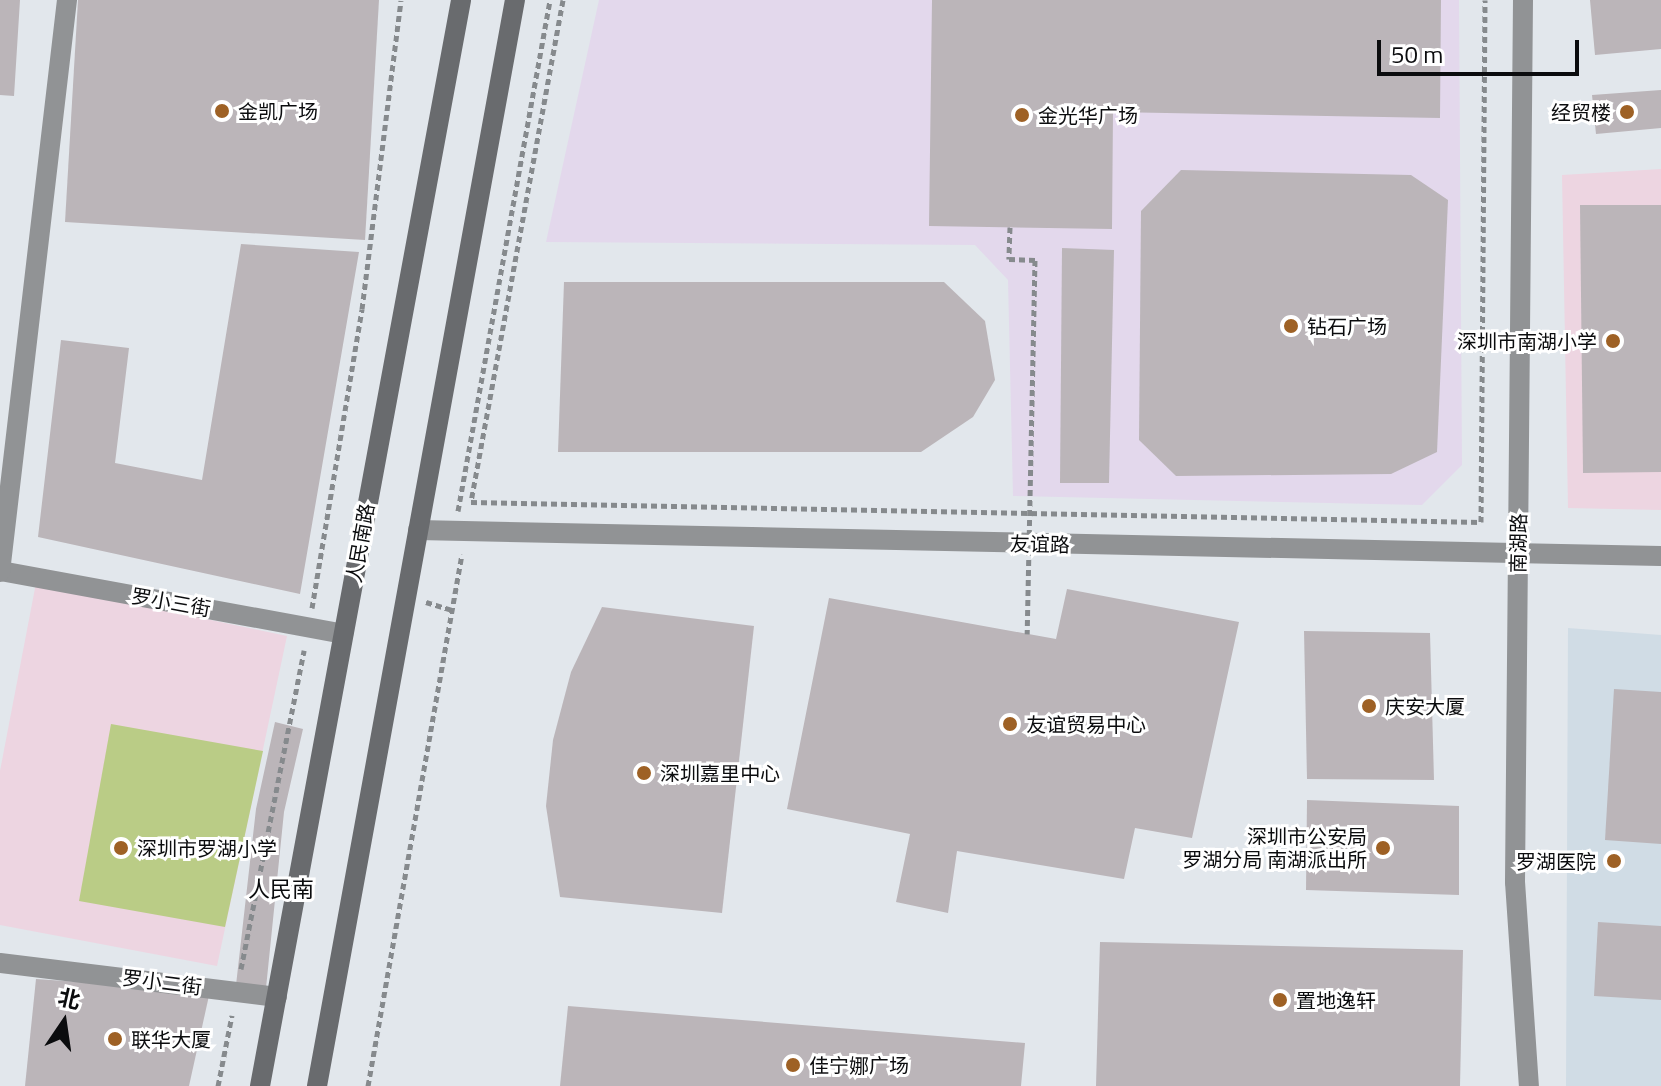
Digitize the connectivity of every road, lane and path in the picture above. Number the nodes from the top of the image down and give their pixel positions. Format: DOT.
graph roads {
  1 [pos="67,0"];
  2 [pos="401,0"];
  3 [pos="461,0"];
  4 [pos="515,0"];
  5 [pos="550,0"];
  6 [pos="563,0"];
  7 [pos="1485,0"];
  8 [pos="1523,0"];
  9 [pos="1010,227"];
  10 [pos="471,502"];
  11 [pos="418,530"];
  12 [pos="460,531"];
  13 [pos="1517,555"];
  14 [pos="1661,556"];
  15 [pos="0,572"];
  16 [pos="309,627"];
  17 [pos="343,634"];
  18 [pos="1027,634"];
  19 [pos="0,963"];
  20 [pos="237,991"];
  21 [pos="277,997"];
  22 [pos="218,1086"];
  23 [pos="260,1086"];
  24 [pos="317,1086"];
  25 [pos="368,1086"];
  26 [pos="1529,1086"];
  1 -- 15 [label="street"];
  2 -- 16 [label="path"];
  3 -- 17 [label="main road, 人民南路"];
  4 -- 11 [label="main road"];
  5 -- 12 [label="path"];
  6 -- 10 [label="path"];
  7 -- 10 [label="path"];
  8 -- 13 [label="street, 南湖路"];
  9 -- 18 [label="path, bridge"];
  10 -- 12 [label="path"];
  11 -- 12 [label="street, 友谊路"];
  11 -- 24 [label="main road"];
  12 -- 13 [label="street, 友谊路"];
  12 -- 25 [label="path"];
  13 -- 14 [label="street, 友谊路"];
  13 -- 26 [label="street, 南湖路"];
  15 -- 16 [label="street, 罗小三街"];
  16 -- 17 [label="street, 罗小三街"];
  16 -- 20 [label="path"];
  17 -- 21 [label="main road, 人民南路"];
  19 -- 20 [label="street, 罗小二街"];
  20 -- 21 [label="street, 罗小二街"];
  20 -- 22 [label="path"];
  21 -- 23 [label="main road, 人民南路"];
}
